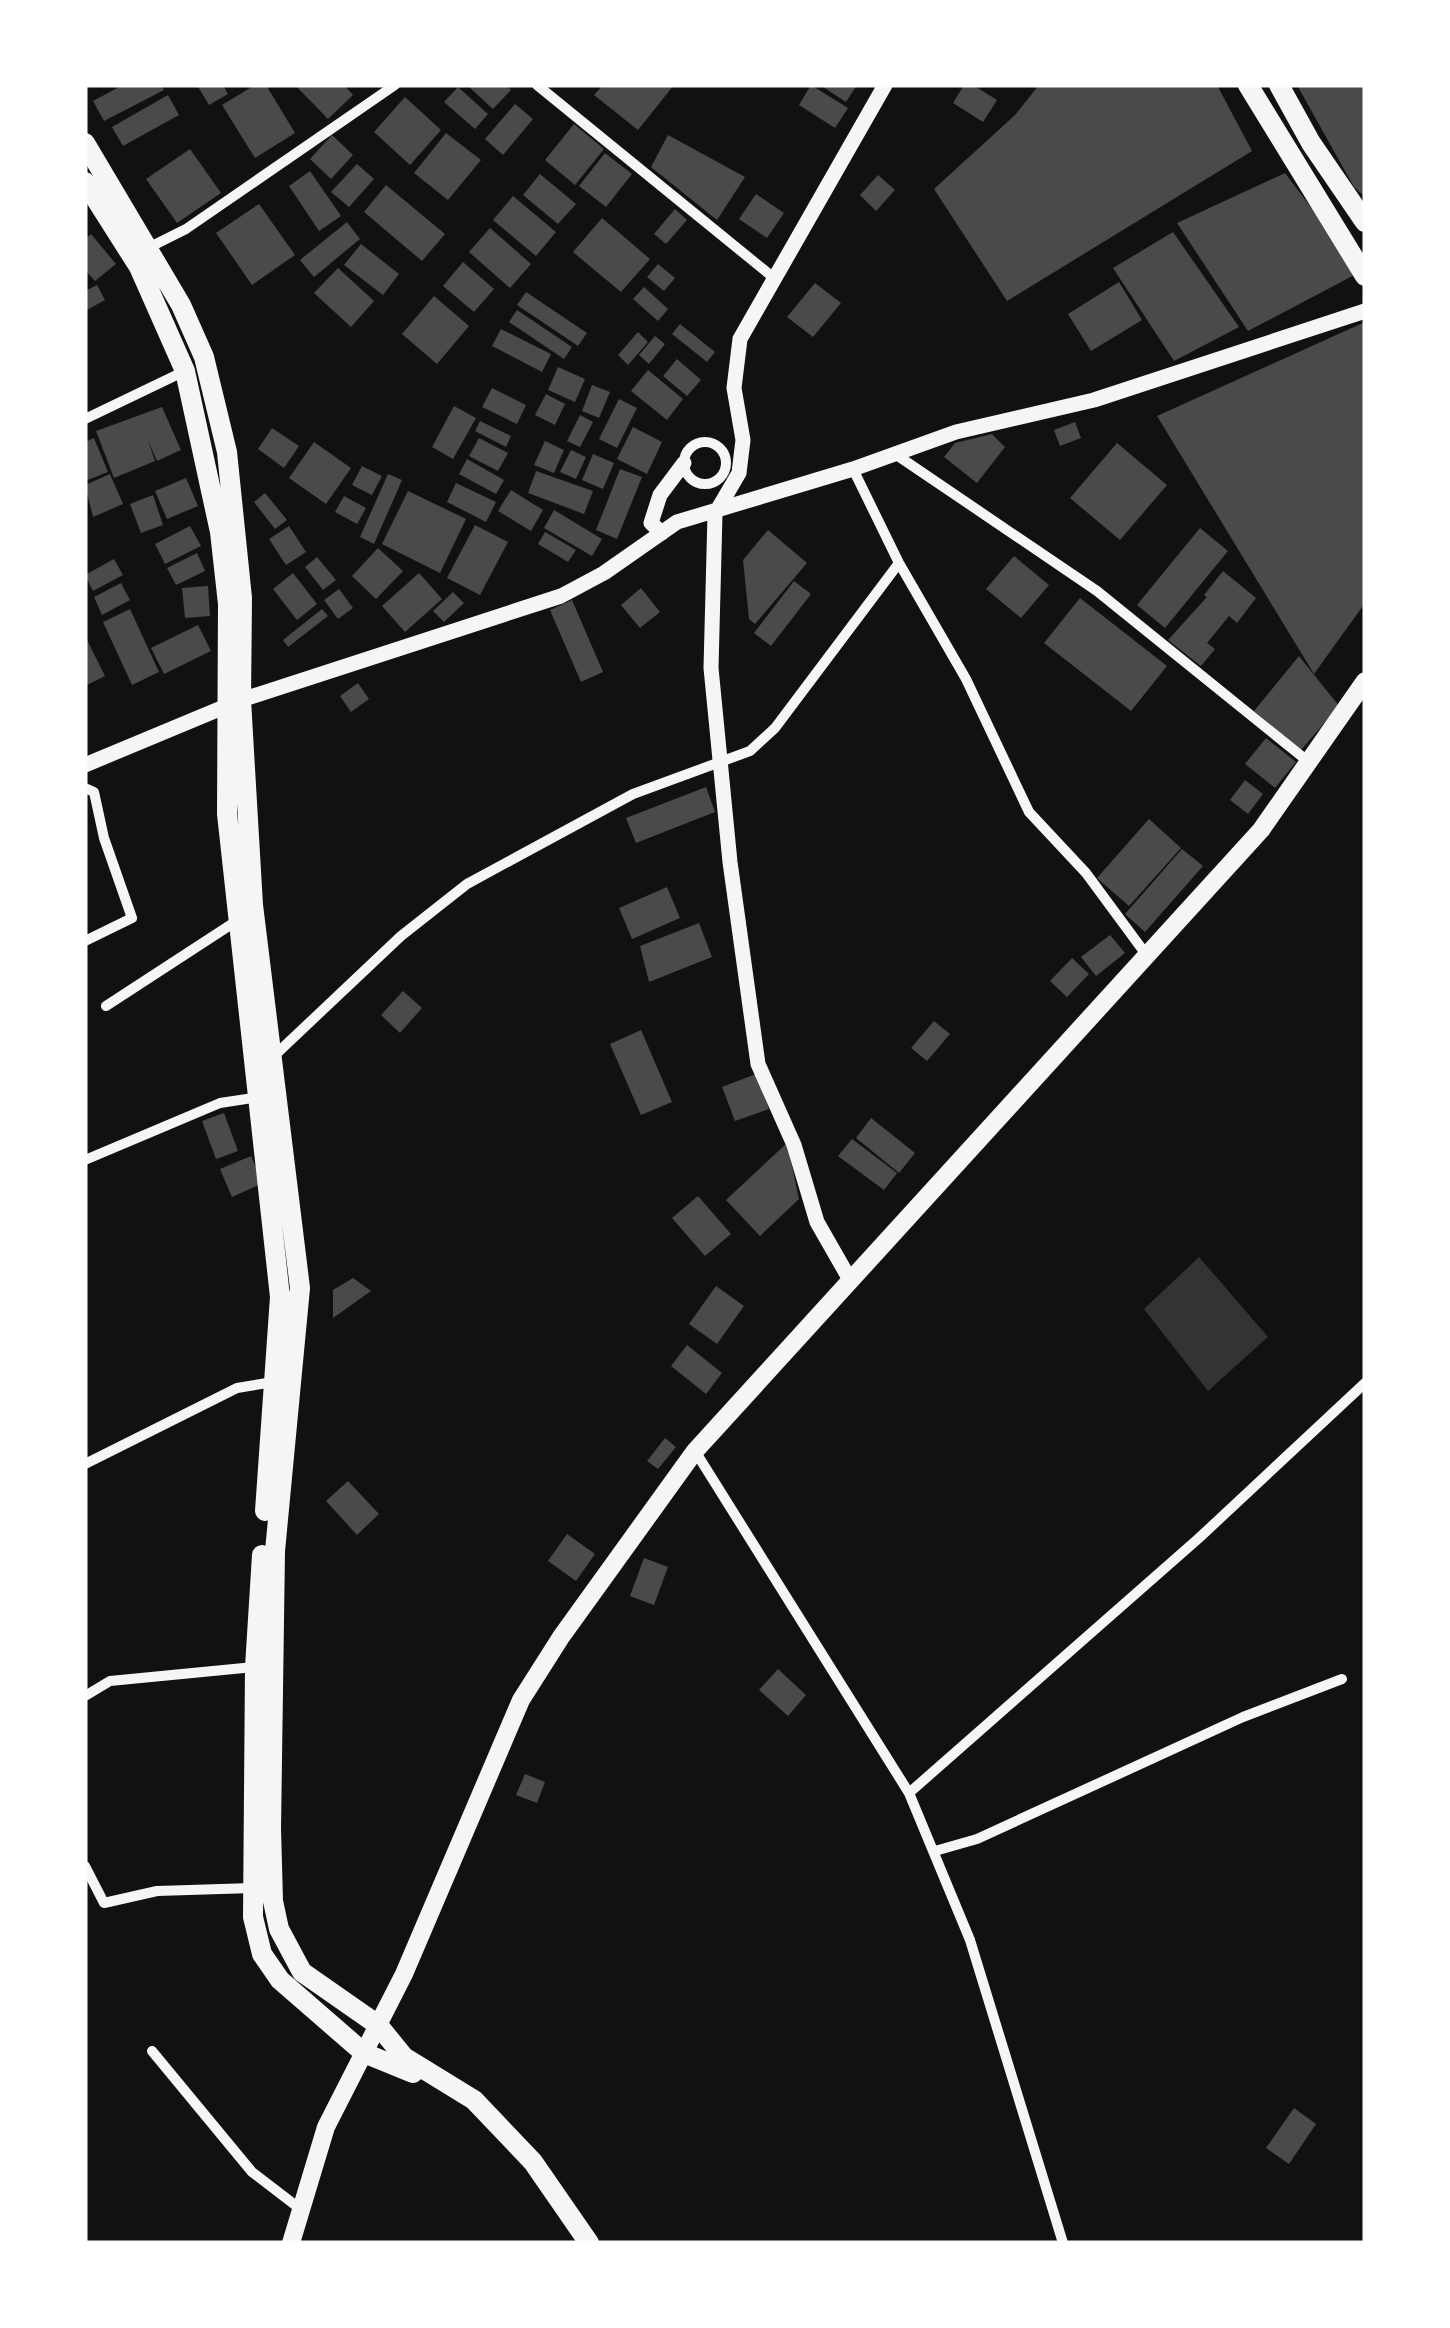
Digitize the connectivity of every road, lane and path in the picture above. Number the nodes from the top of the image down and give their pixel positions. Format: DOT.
graph roads {
  1 [pos="395,85"];
  2 [pos="537,85"];
  3 [pos="885,85"];
  4 [pos="1248,85"];
  5 [pos="1279,85"];
  6 [pos="85,143"];
  7 [pos="85,182"];
  8 [pos="1365,222"];
  9 [pos="144,258"];
  10 [pos="1365,276"];
  11 [pos="774,278"];
  12 [pos="1365,311"];
  13 [pos="204,358"];
  14 [pos="185,370"];
  15 [pos="85,419"];
  16 [pos="894,453"];
  17 [pos="684,463"];
  18 [pos="853,470"];
  19 [pos="731,474"];
  20 [pos="714,514"];
  21 [pos="662,533"];
  22 [pos="899,562"];
  23 [pos="1365,681"];
  24 [pos="233,705"];
  25 [pos="1310,763"];
  26 [pos="85,765"];
  27 [pos="720,766"];
  28 [pos="85,788"];
  29 [pos="239,920"];
  30 [pos="85,940"];
  31 [pos="1145,953"];
  32 [pos="106,1006"];
  33 [pos="272,1058"];
  34 [pos="260,1097"];
  35 [pos="85,1160"];
  36 [pos="850,1278"];
  37 [pos="274,1381"];
  38 [pos="1365,1383"];
  39 [pos="695,1451"];
  40 [pos="85,1464"];
  41 [pos="255,1667"];
  42 [pos="1342,1679"];
  43 [pos="85,1696"];
  44 [pos="909,1793"];
  45 [pos="935,1851"];
  46 [pos="85,1866"];
  47 [pos="253,1888"];
  48 [pos="378,2024"];
  49 [pos="152,2051"];
  50 [pos="364,2052"];
  51 [pos="474,2100"];
  52 [pos="299,2208"];
  53 [pos="291,2243"];
  54 [pos="589,2243"];
  55 [pos="1064,2243"];
  1 -- 9 [label="street"];
  2 -- 11 [label="street"];
  3 -- 11 [label="street"];
  4 -- 10 [label="main road"];
  5 -- 8 [label="main road"];
  6 -- 9 [label="main road"];
  7 -- 9 [label="main road"];
  9 -- 13 [label="main road"];
  9 -- 14 [label="main road"];
  11 -- 19 [label="street"];
  12 -- 16 [label="street"];
  13 -- 14 [label="street"];
  13 -- 24 [label="main road"];
  14 -- 15 [label="street"];
  14 -- 24 [label="main road"];
  16 -- 18 [label="street"];
  16 -- 25 [label="street"];
  17 -- 19 [label="street"];
  17 -- 19 [label="street"];
  17 -- 21 [label="street"];
  18 -- 20 [label="street"];
  18 -- 22 [label="street"];
  19 -- 20 [label="street"];
  20 -- 21 [label="street"];
  20 -- 27 [label="street"];
  21 -- 24 [label="street"];
  22 -- 27 [label="street"];
  22 -- 31 [label="street"];
  23 -- 25 [label="main road"];
  24 -- 26 [label="street"];
  24 -- 29 [label="main road"];
  24 -- 33 [label="main road"];
  25 -- 31 [label="main road"];
  27 -- 33 [label="street"];
  27 -- 36 [label="street"];
  28 -- 30 [label="street"];
  29 -- 32 [label="street"];
  29 -- 34 [label="main road"];
  31 -- 36 [label="main road"];
  33 -- 48 [label="main road"];
  34 -- 35 [label="street"];
  34 -- 37 [label="main road"];
  36 -- 39 [label="main road"];
  37 -- 40 [label="street"];
  37 -- 41 [label="main road"];
  38 -- 44 [label="street"];
  39 -- 44 [label="street"];
  39 -- 48 [label="main road"];
  41 -- 43 [label="street"];
  41 -- 47 [label="main road"];
  42 -- 45 [label="street"];
  44 -- 45 [label="street"];
  45 -- 55 [label="street"];
  46 -- 47 [label="street"];
  47 -- 50 [label="main road"];
  48 -- 50 [label="main road"];
  48 -- 51 [label="main road"];
  49 -- 52 [label="street"];
  50 -- 51 [label="main road"];
  50 -- 52 [label="main road"];
  51 -- 54 [label="main road"];
  52 -- 53 [label="main road"];
}
